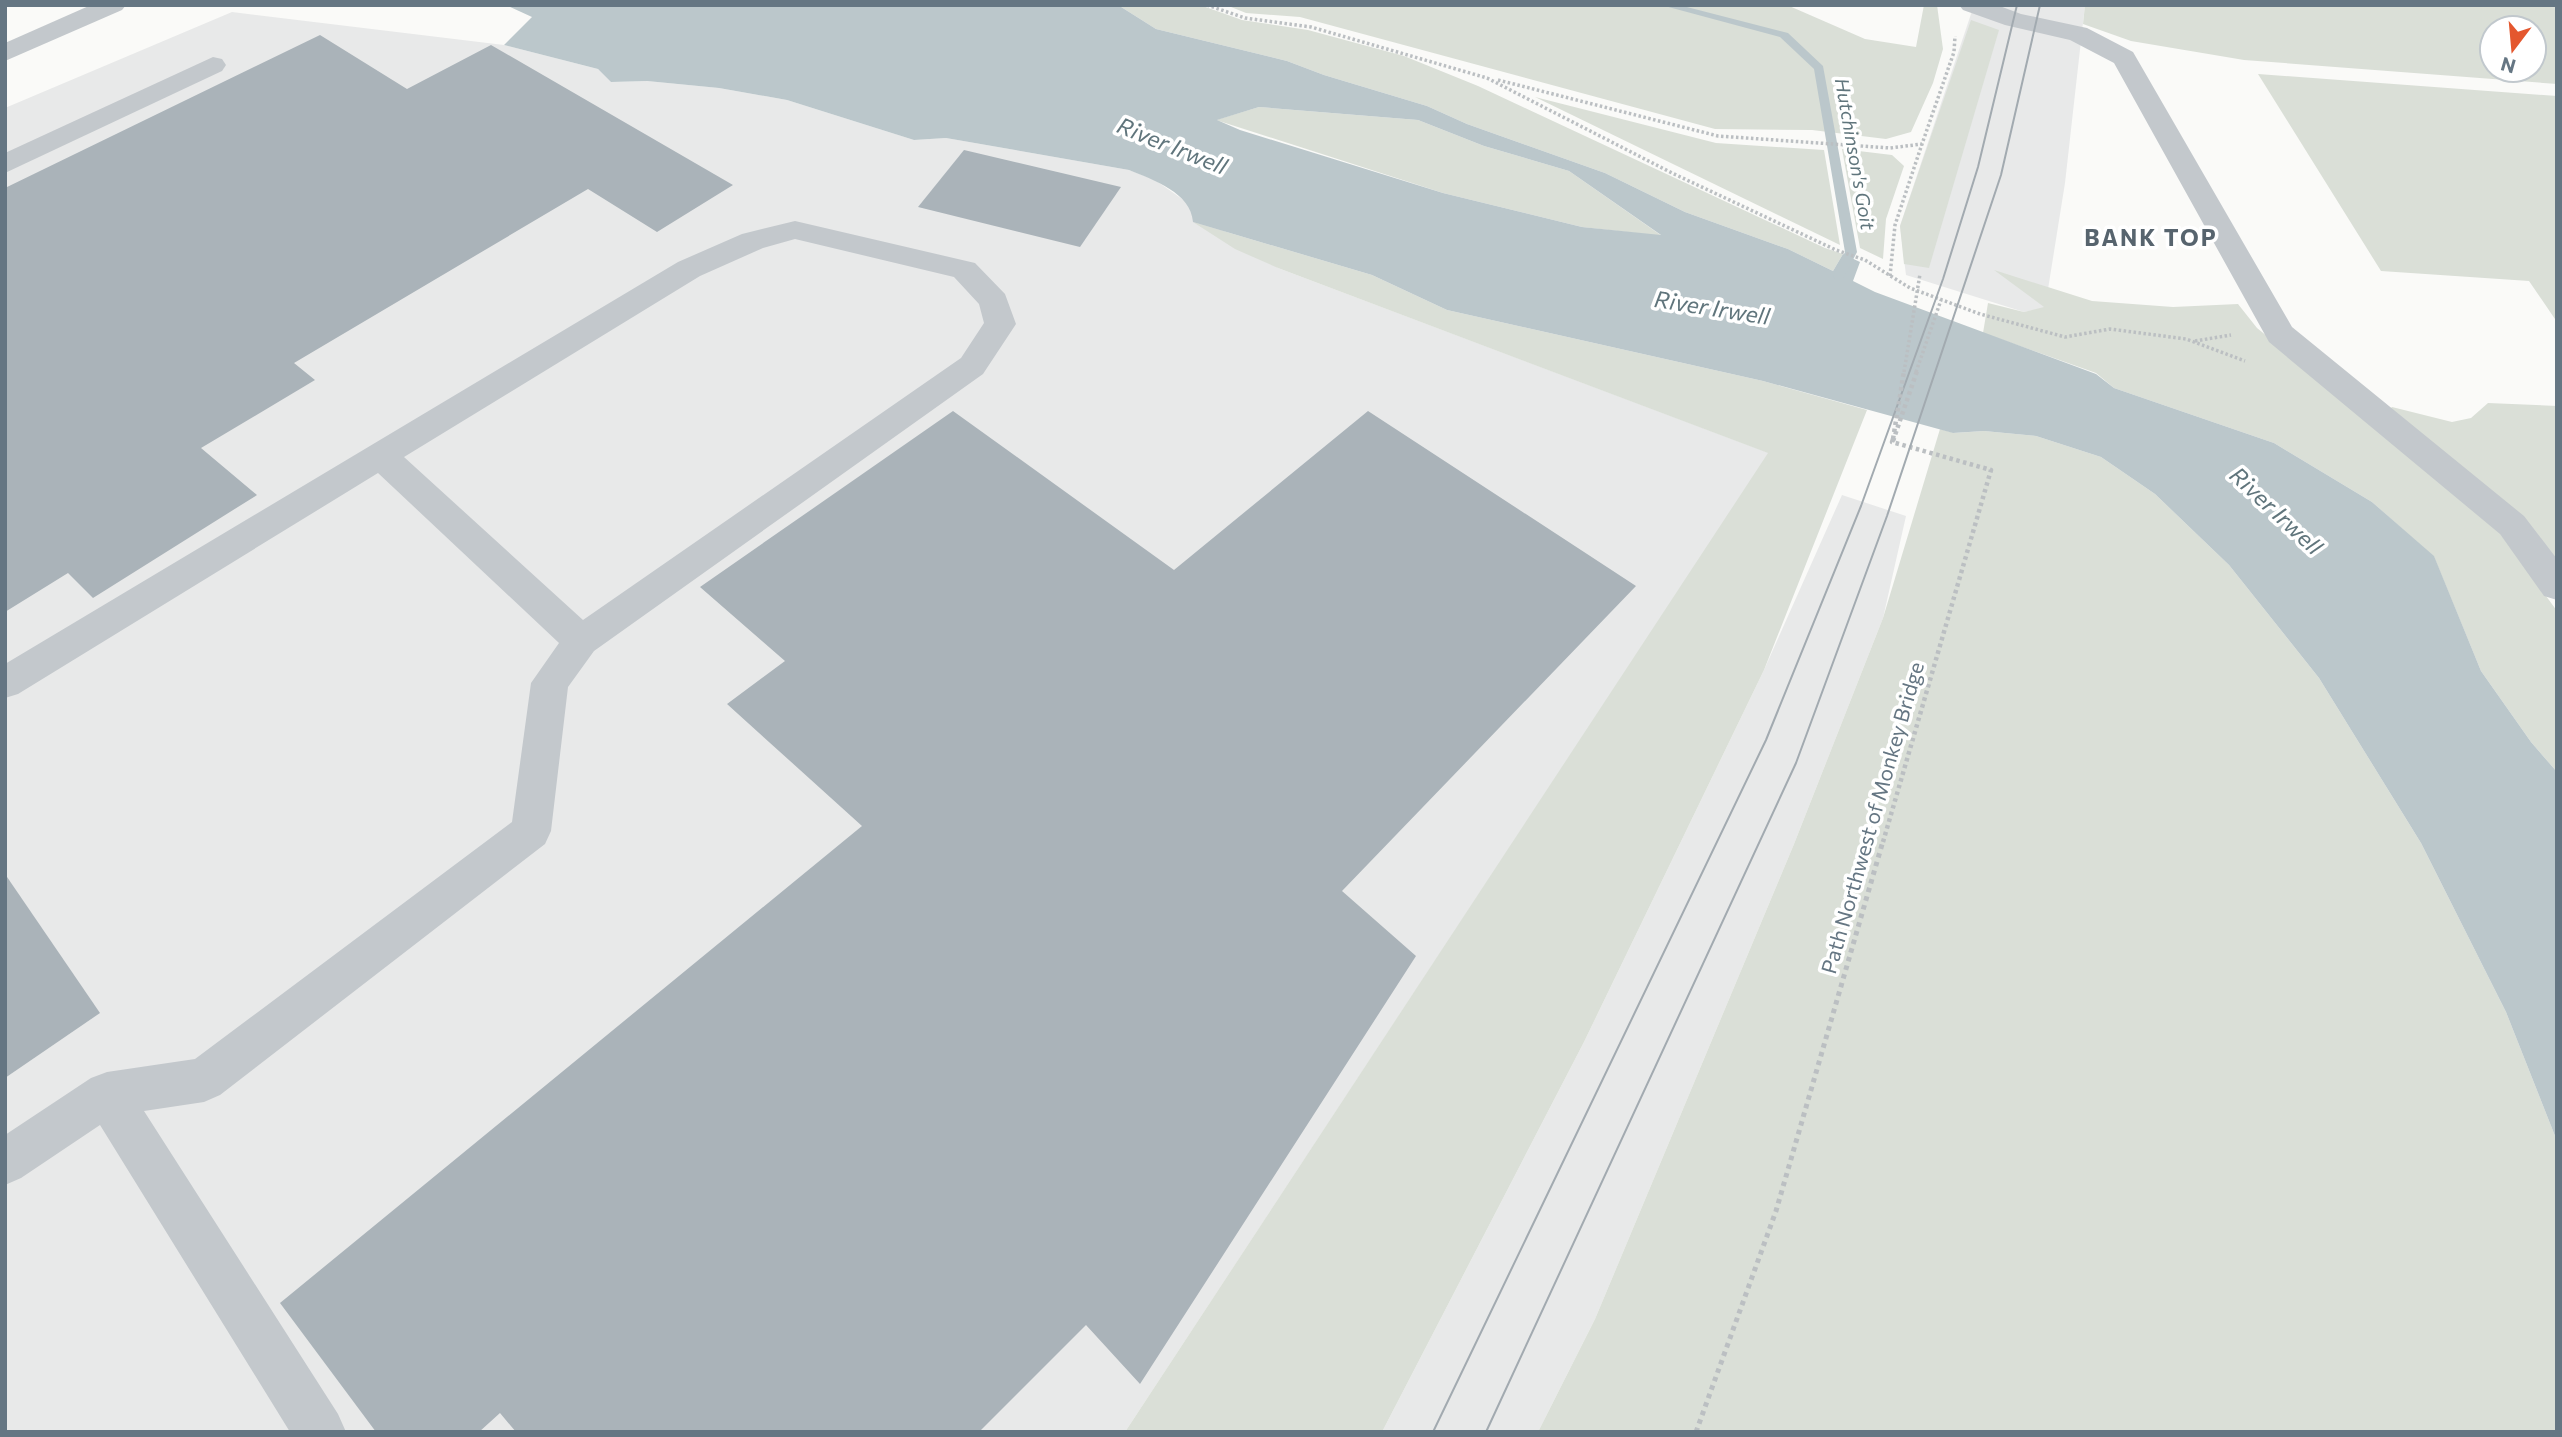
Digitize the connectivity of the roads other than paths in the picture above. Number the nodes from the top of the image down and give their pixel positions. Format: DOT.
graph roads {
  1 [pos="113,5"];
  2 [pos="1973,7"];
  3 [pos="5,53"];
  4 [pos="213,65"];
  5 [pos="5,164"];
  6 [pos="382,457"];
  7 [pos="2557,586"];
  8 [pos="581,641"];
  9 [pos="5,683"];
  10 [pos="107,1094"];
  11 [pos="5,1162"];
  12 [pos="320,1432"];
  1 -- 3 [label="street"];
  2 -- 7 [label="street"];
  4 -- 5 [label="street"];
  6 -- 8 [label="street"];
  6 -- 8 [label="street"];
  6 -- 9 [label="street"];
  8 -- 10 [label="street"];
  10 -- 11 [label="street"];
  10 -- 12 [label="street"];
}
